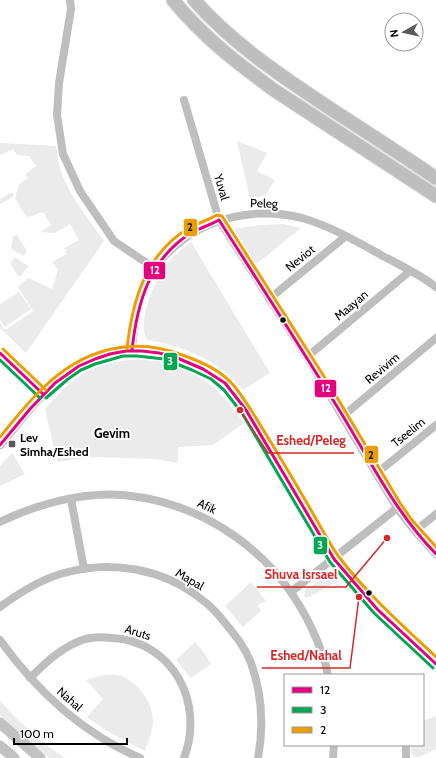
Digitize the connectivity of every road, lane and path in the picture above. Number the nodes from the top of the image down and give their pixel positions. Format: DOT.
graph roads {
  1 [pos="70,0"];
  2 [pos="173,0"];
  3 [pos="194,0"];
  4 [pos="184,100"];
  5 [pos="436,178"];
  6 [pos="436,196"];
  7 [pos="219,220"];
  8 [pos="346,236"];
  9 [pos="154,268"];
  10 [pos="410,271"];
  11 [pos="436,287"];
  12 [pos="269,299"];
  13 [pos="436,338"];
  14 [pos="132,350"];
  15 [pos="0,353"];
  16 [pos="307,358"];
  17 [pos="43,394"];
  18 [pos="343,416"];
  19 [pos="436,425"];
  20 [pos="0,445"];
  21 [pos="377,474"];
  22 [pos="71,499"];
  23 [pos="397,508"];
  24 [pos="436,514"];
  25 [pos="0,522"];
  26 [pos="415,531"];
  27 [pos="436,554"];
  28 [pos="334,559"];
  29 [pos="84,569"];
  30 [pos="291,592"];
  31 [pos="0,607"];
  32 [pos="0,640"];
  33 [pos="436,664"];
  34 [pos="328,674"];
  35 [pos="30,678"];
  36 [pos="0,723"];
  37 [pos="0,746"];
  38 [pos="334,746"];
  39 [pos="406,746"];
  40 [pos="14,758"];
  41 [pos="40,758"];
  42 [pos="140,758"];
  43 [pos="184,758"];
  44 [pos="258,758"];
  45 [pos="332,758"];
  46 [pos="406,758"];
  1 -- 9 [label="street"];
  2 -- 6 [label="highway"];
  3 -- 5 [label="highway"];
  4 -- 7 [label="street, Yuval"];
  7 -- 8 [label="street, Peleg"];
  7 -- 9 [label="street, Peleg"];
  7 -- 12 [label="street, Yuval"];
  8 -- 10 [label="street, Peleg"];
  8 -- 12 [label="street, Neviot"];
  9 -- 14 [label="street, Peleg"];
  10 -- 11 [label="street, Peleg"];
  10 -- 16 [label="street, Maayan"];
  12 -- 16 [label="street, Yuval"];
  13 -- 18 [label="street, Revivim"];
  14 -- 17 [label="street"];
  14 -- 28 [label="street"];
  15 -- 17 [label="street"];
  16 -- 18 [label="street, Yuval"];
  17 -- 20 [label="street"];
  18 -- 21 [label="street, Yuval"];
  19 -- 21 [label="street, Tseelim"];
  21 -- 23 [label="street, Yuval"];
  22 -- 25 [label="street, Afik"];
  22 -- 29 [label="street"];
  22 -- 30 [label="street, Afik"];
  23 -- 26 [label="street, Yuval"];
  23 -- 28 [label="street"];
  24 -- 26 [label="street"];
  26 -- 27 [label="street, Yuval"];
  28 -- 30 [label="street"];
  28 -- 33 [label="street"];
  29 -- 31 [label="street, Mapal"];
  29 -- 44 [label="street, Mapal"];
  30 -- 34 [label="street, Afik"];
  32 -- 35 [label="street, Nahal"];
  35 -- 42 [label="street, Nahal"];
  35 -- 43 [label="street, Aruts"];
  36 -- 41 [label="main road"];
  37 -- 40 [label="main road"];
  38 -- 45 [label="street"];
  39 -- 46 [label="street"];
}
